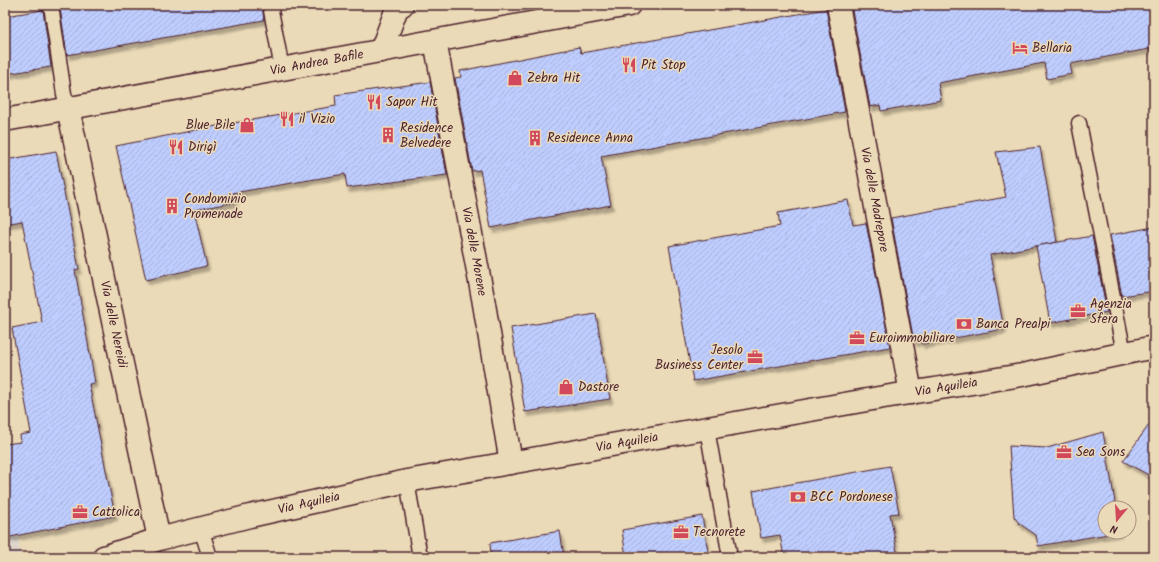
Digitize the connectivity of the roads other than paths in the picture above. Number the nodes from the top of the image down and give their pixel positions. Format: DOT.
graph roads {
  1 [pos="51,5"];
  2 [pos="270,5"];
  3 [pos="629,5"];
  4 [pos="838,5"];
  5 [pos="398,6"];
  6 [pos="435,41"];
  7 [pos="381,51"];
  8 [pos="282,69"];
  9 [pos="68,108"];
  10 [pos="5,120"];
  11 [pos="1079,123"];
  12 [pos="1154,347"];
  13 [pos="1124,353"];
  14 [pos="911,393"];
  15 [pos="708,429"];
  16 [pos="511,463"];
  17 [pos="407,481"];
  18 [pos="201,529"];
  19 [pos="159,539"];
  20 [pos="104,557"];
  21 [pos="210,557"];
  22 [pos="420,557"];
  23 [pos="730,557"];
  1 -- 9 [label="lane"];
  2 -- 8 [label="lane"];
  3 -- 6 [label="street, Via Andrea Bafile"];
  4 -- 14 [label="street, Via delle Madrepore"];
  5 -- 7 [label="street"];
  6 -- 7 [label="street, Via Andrea Bafile"];
  6 -- 16 [label="street, Via delle Morene"];
  7 -- 8 [label="street, Via Andrea Bafile"];
  8 -- 9 [label="street, Via Andrea Bafile"];
  9 -- 10 [label="street, Via Andrea Bafile"];
  9 -- 19 [label="street, Via delle Nereidi"];
  11 -- 13 [label="lane"];
  12 -- 13 [label="street, Via Aquileia"];
  13 -- 14 [label="street, Via Aquileia"];
  14 -- 15 [label="street, Via Aquileia"];
  15 -- 16 [label="street, Via Aquileia"];
  15 -- 23 [label="lane"];
  16 -- 17 [label="street, Via Aquileia"];
  17 -- 18 [label="street, Via Aquileia"];
  17 -- 22 [label="lane"];
  18 -- 19 [label="street, Via Aquileia"];
  18 -- 21 [label="lane"];
  19 -- 20 [label="street, Via Aquileia"];
}
